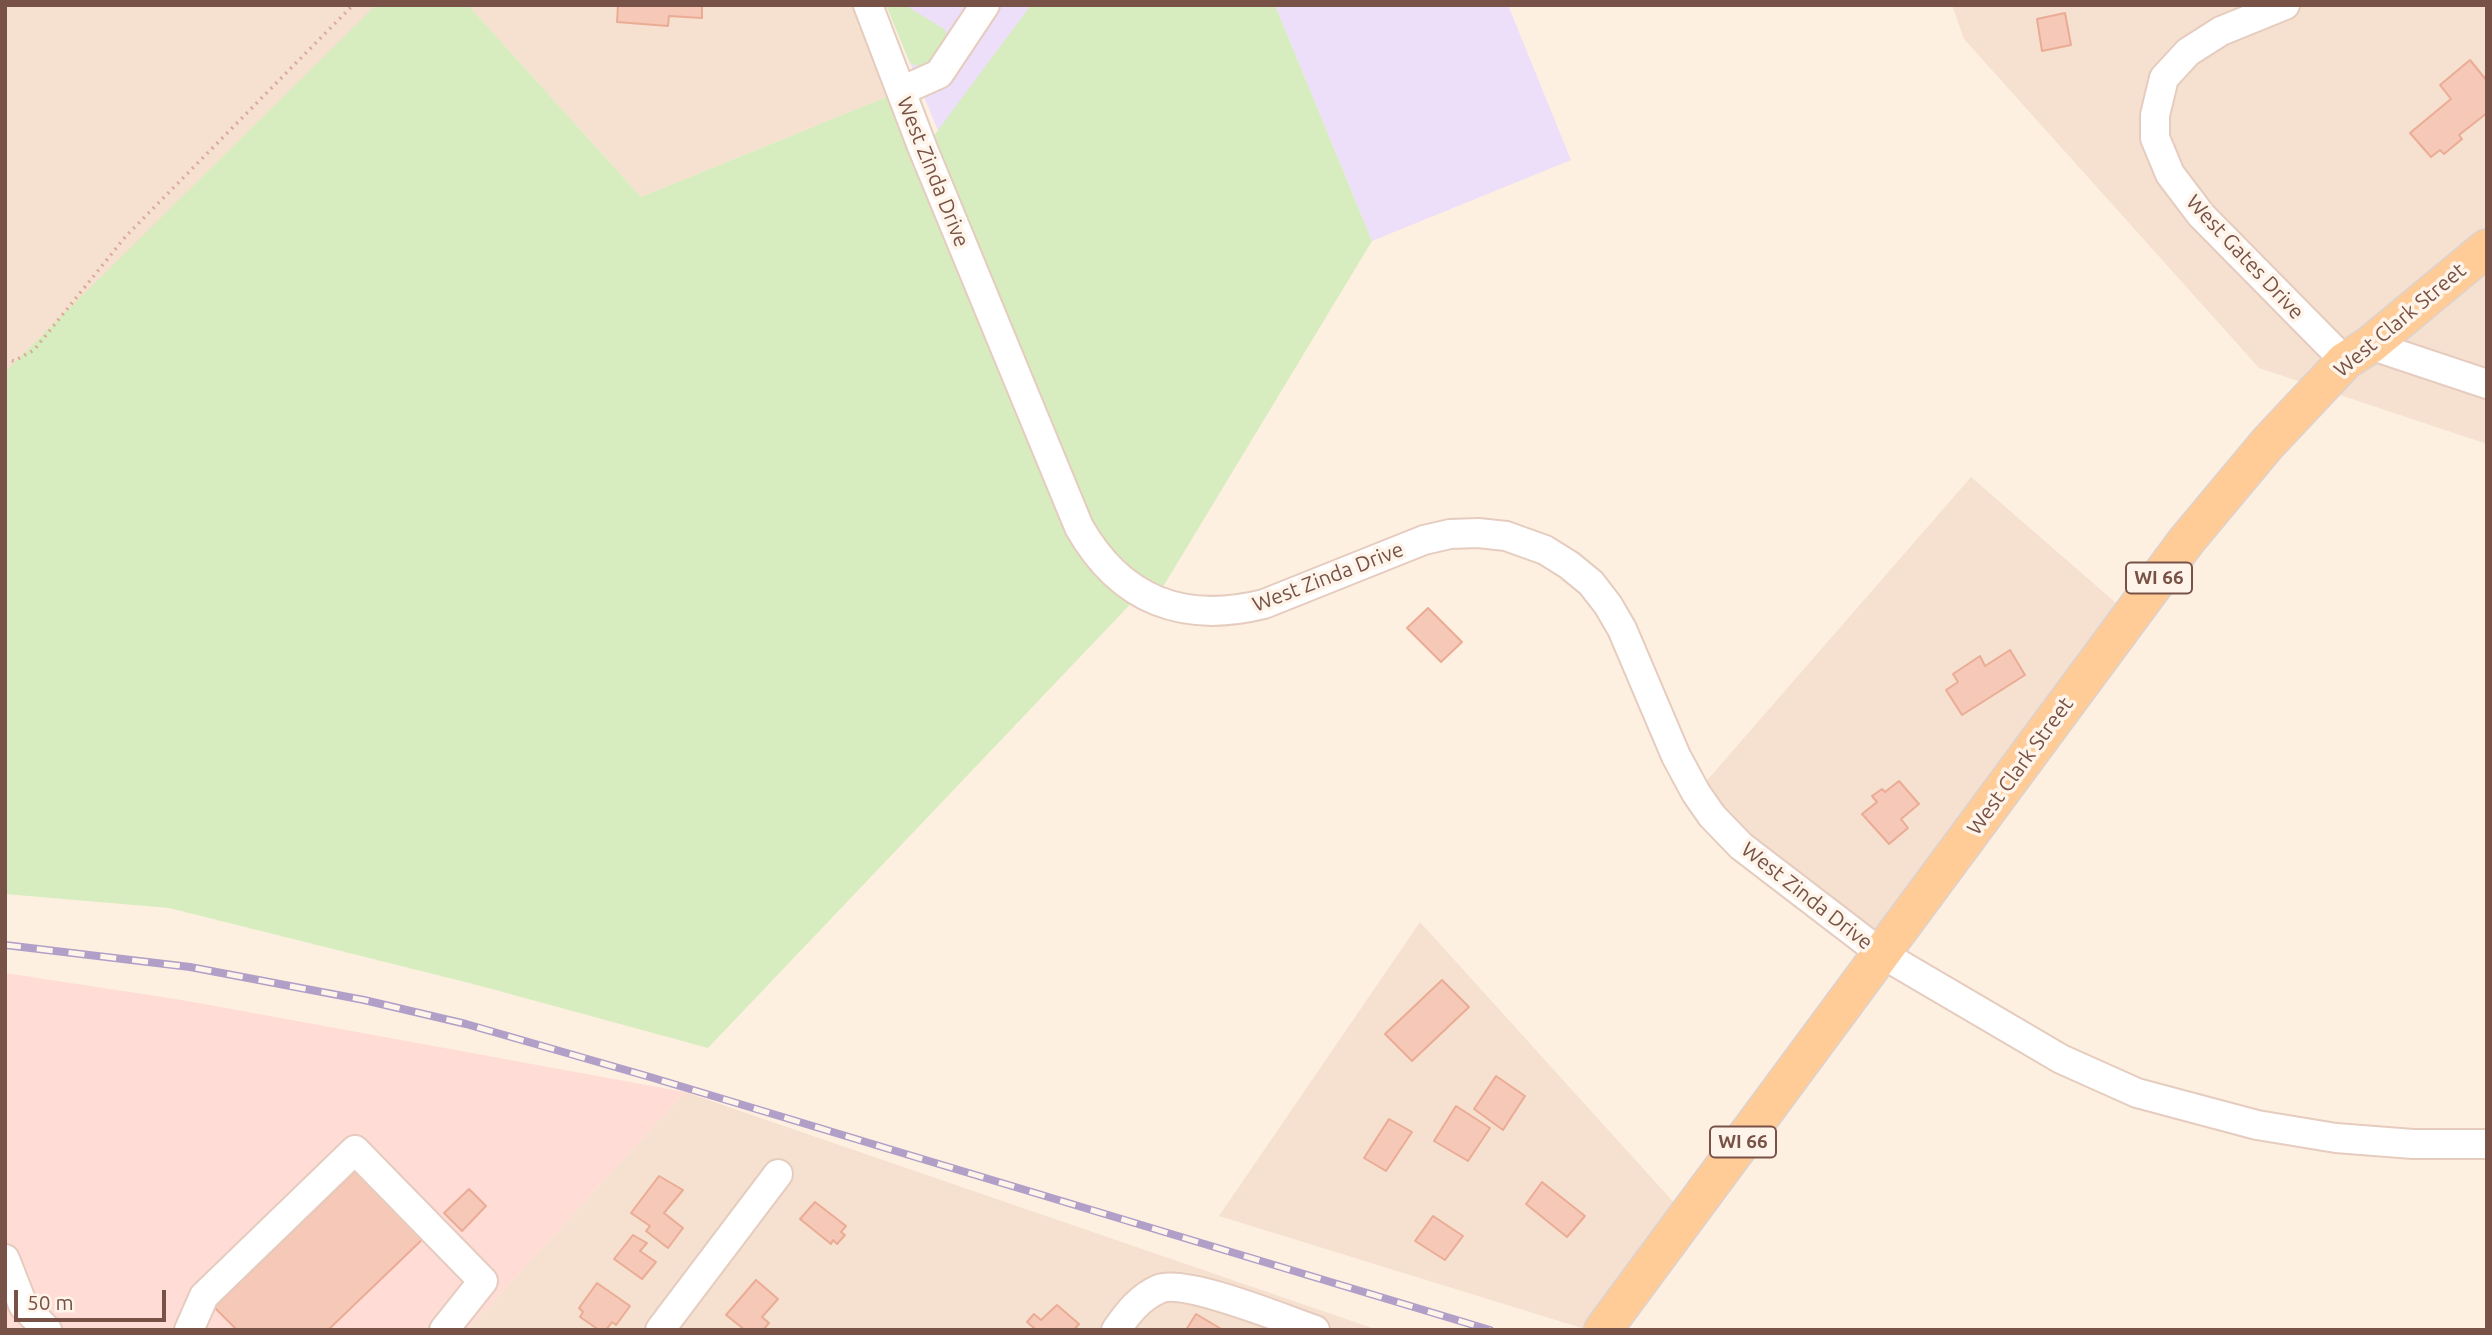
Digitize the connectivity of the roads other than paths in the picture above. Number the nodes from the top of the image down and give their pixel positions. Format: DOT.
graph roads {
  1 [pos="867,5"];
  2 [pos="985,5"];
  3 [pos="2285,5"];
  4 [pos="901,91"];
  5 [pos="2487,248"];
  6 [pos="2357,353"];
  7 [pos="2487,384"];
  8 [pos="1882,954"];
  9 [pos="2487,1144"];
  10 [pos="778,1174"];
  11 [pos="5,1259"];
  12 [pos="47,1330"];
  13 [pos="189,1330"];
  14 [pos="444,1330"];
  15 [pos="660,1330"];
  16 [pos="1116,1330"];
  17 [pos="1315,1330"];
  18 [pos="1603,1330"];
  1 -- 4 [label="street, West Zinda Drive"];
  2 -- 4 [label="street"];
  3 -- 6 [label="street, West Gates Drive"];
  4 -- 8 [label="street, West Zinda Drive"];
  5 -- 6 [label="main road, West Clark Street / WI 66"];
  6 -- 7 [label="street, West Gates Drive"];
  6 -- 8 [label="main road, West Clark Street / WI 66"];
  8 -- 9 [label="street, West Zinda Drive"];
  8 -- 18 [label="main road, West Clark Street / WI 66"];
  10 -- 15 [label="street"];
  11 -- 12 [label="street"];
  13 -- 14 [label="street"];
  16 -- 17 [label="street"];
}
